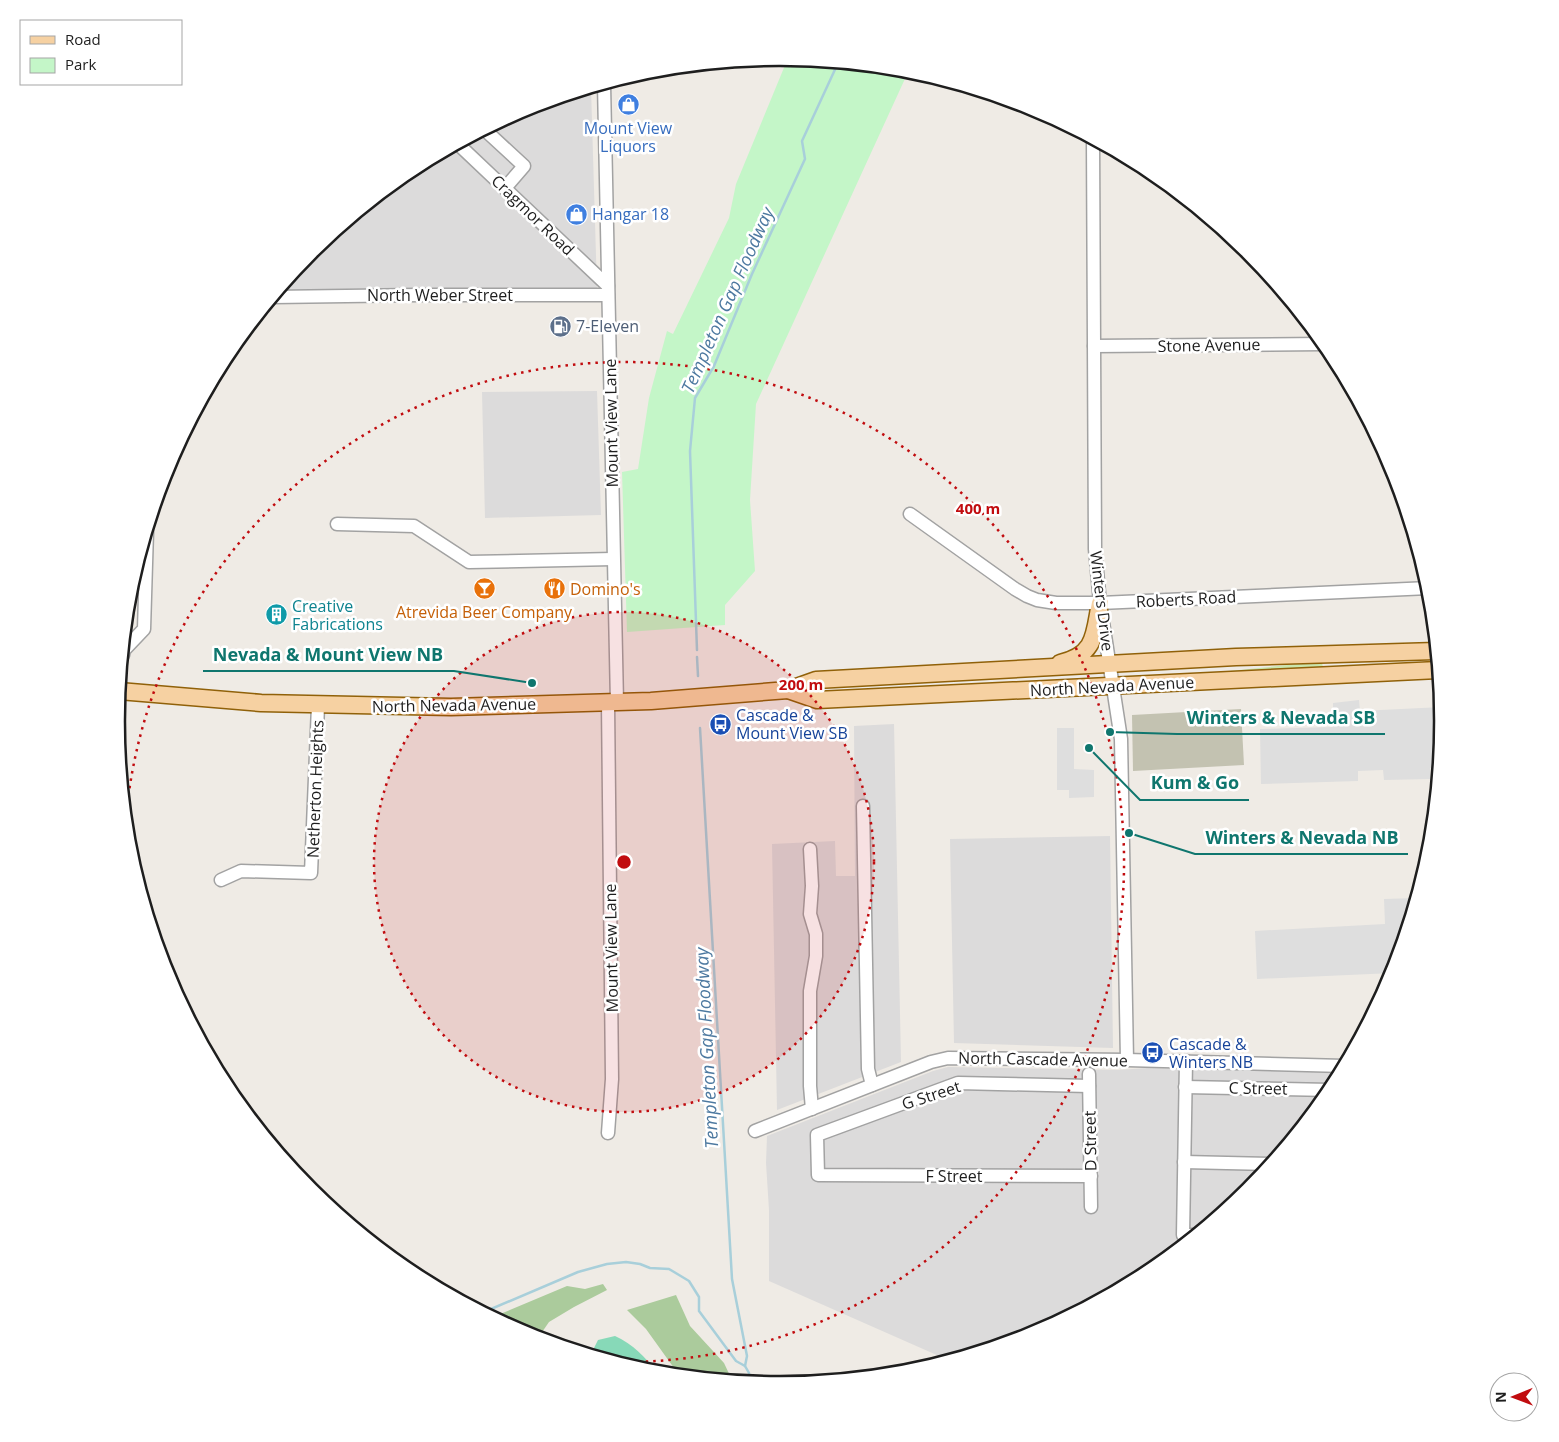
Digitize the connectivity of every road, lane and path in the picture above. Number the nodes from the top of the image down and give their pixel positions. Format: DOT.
graph roads {
  1 [pos="604,91"];
  2 [pos="490,134"];
  3 [pos="1093,147"];
  4 [pos="463,148"];
  5 [pos="505,188"];
  6 [pos="608,290"];
  7 [pos="281,297"];
  8 [pos="1315,344"];
  9 [pos="1094,346"];
  10 [pos="910,514"];
  11 [pos="337,524"];
  12 [pos="146,555"];
  13 [pos="613,559"];
  14 [pos="1421,588"];
  15 [pos="1100,602"];
  16 [pos="129,645"];
  17 [pos="1430,651"];
  18 [pos="1363,654"];
  19 [pos="1110,665"];
  20 [pos="1035,669"];
  21 [pos="1432,670"];
  22 [pos="1364,674"];
  23 [pos="1113,686"];
  24 [pos="788,690"];
  25 [pos="126,692"];
  26 [pos="613,703"];
  27 [pos="318,706"];
  28 [pos="862,806"];
  29 [pos="810,849"];
  30 [pos="221,880"];
  31 [pos="1127,1060"];
  32 [pos="1186,1062"];
  33 [pos="1335,1068"];
  34 [pos="1089,1072"];
  35 [pos="872,1085"];
  36 [pos="1185,1087"];
  37 [pos="1321,1090"];
  38 [pos="812,1109"];
  39 [pos="755,1131"];
  40 [pos="608,1133"];
  41 [pos="1184,1162"];
  42 [pos="1262,1164"];
  43 [pos="818,1175"];
  44 [pos="1091,1176"];
  45 [pos="1091,1207"];
  46 [pos="1188,1232"];
  1 -- 6 [label="street, Mount View Lane"];
  2 -- 5 [label="street"];
  3 -- 9 [label="street, Winters Drive"];
  4 -- 5 [label="street, Cragmor Road"];
  5 -- 6 [label="street, Cragmor Road"];
  6 -- 7 [label="street, North Weber Street"];
  6 -- 13 [label="street, Mount View Lane"];
  8 -- 9 [label="street, Stone Avenue"];
  9 -- 15 [label="street, Winters Drive"];
  10 -- 15 [label="street, Roberts Road"];
  11 -- 13 [label="street"];
  12 -- 16 [label="street"];
  13 -- 26 [label="street, Mount View Lane"];
  14 -- 15 [label="street, Roberts Road"];
  15 -- 19 [label="street, Winters Drive"];
  15 -- 20 [label="main road"];
  17 -- 18 [label="main road, North Nevada Avenue"];
  18 -- 19 [label="main road, North Nevada Avenue"];
  18 -- 22 [label="street"];
  19 -- 20 [label="main road, North Nevada Avenue"];
  19 -- 23 [label="street, Winters Drive"];
  20 -- 24 [label="main road, North Nevada Avenue"];
  21 -- 22 [label="main road, North Nevada Avenue"];
  22 -- 23 [label="main road, North Nevada Avenue"];
  23 -- 24 [label="main road, North Nevada Avenue"];
  23 -- 31 [label="street, Winters Drive"];
  24 -- 26 [label="main road, North Nevada Avenue"];
  25 -- 27 [label="main road, North Nevada Avenue"];
  26 -- 27 [label="main road, North Nevada Avenue"];
  26 -- 40 [label="street, Mount View Lane"];
  27 -- 30 [label="street, Netherton Heights"];
  28 -- 35 [label="street"];
  29 -- 38 [label="street"];
  31 -- 32 [label="street, North Cascade Avenue"];
  31 -- 34 [label="street, North Cascade Avenue"];
  32 -- 33 [label="street, North Cascade Avenue"];
  32 -- 36 [label="street"];
  34 -- 35 [label="street, North Cascade Avenue"];
  34 -- 43 [label="street, G Street"];
  34 -- 44 [label="street, D Street"];
  35 -- 38 [label="street, North Cascade Avenue"];
  36 -- 37 [label="street, C Street"];
  36 -- 41 [label="street"];
  38 -- 39 [label="street, North Cascade Avenue"];
  41 -- 42 [label="street"];
  41 -- 46 [label="street"];
  43 -- 44 [label="street, F Street"];
  44 -- 45 [label="street, D Street"];
}
